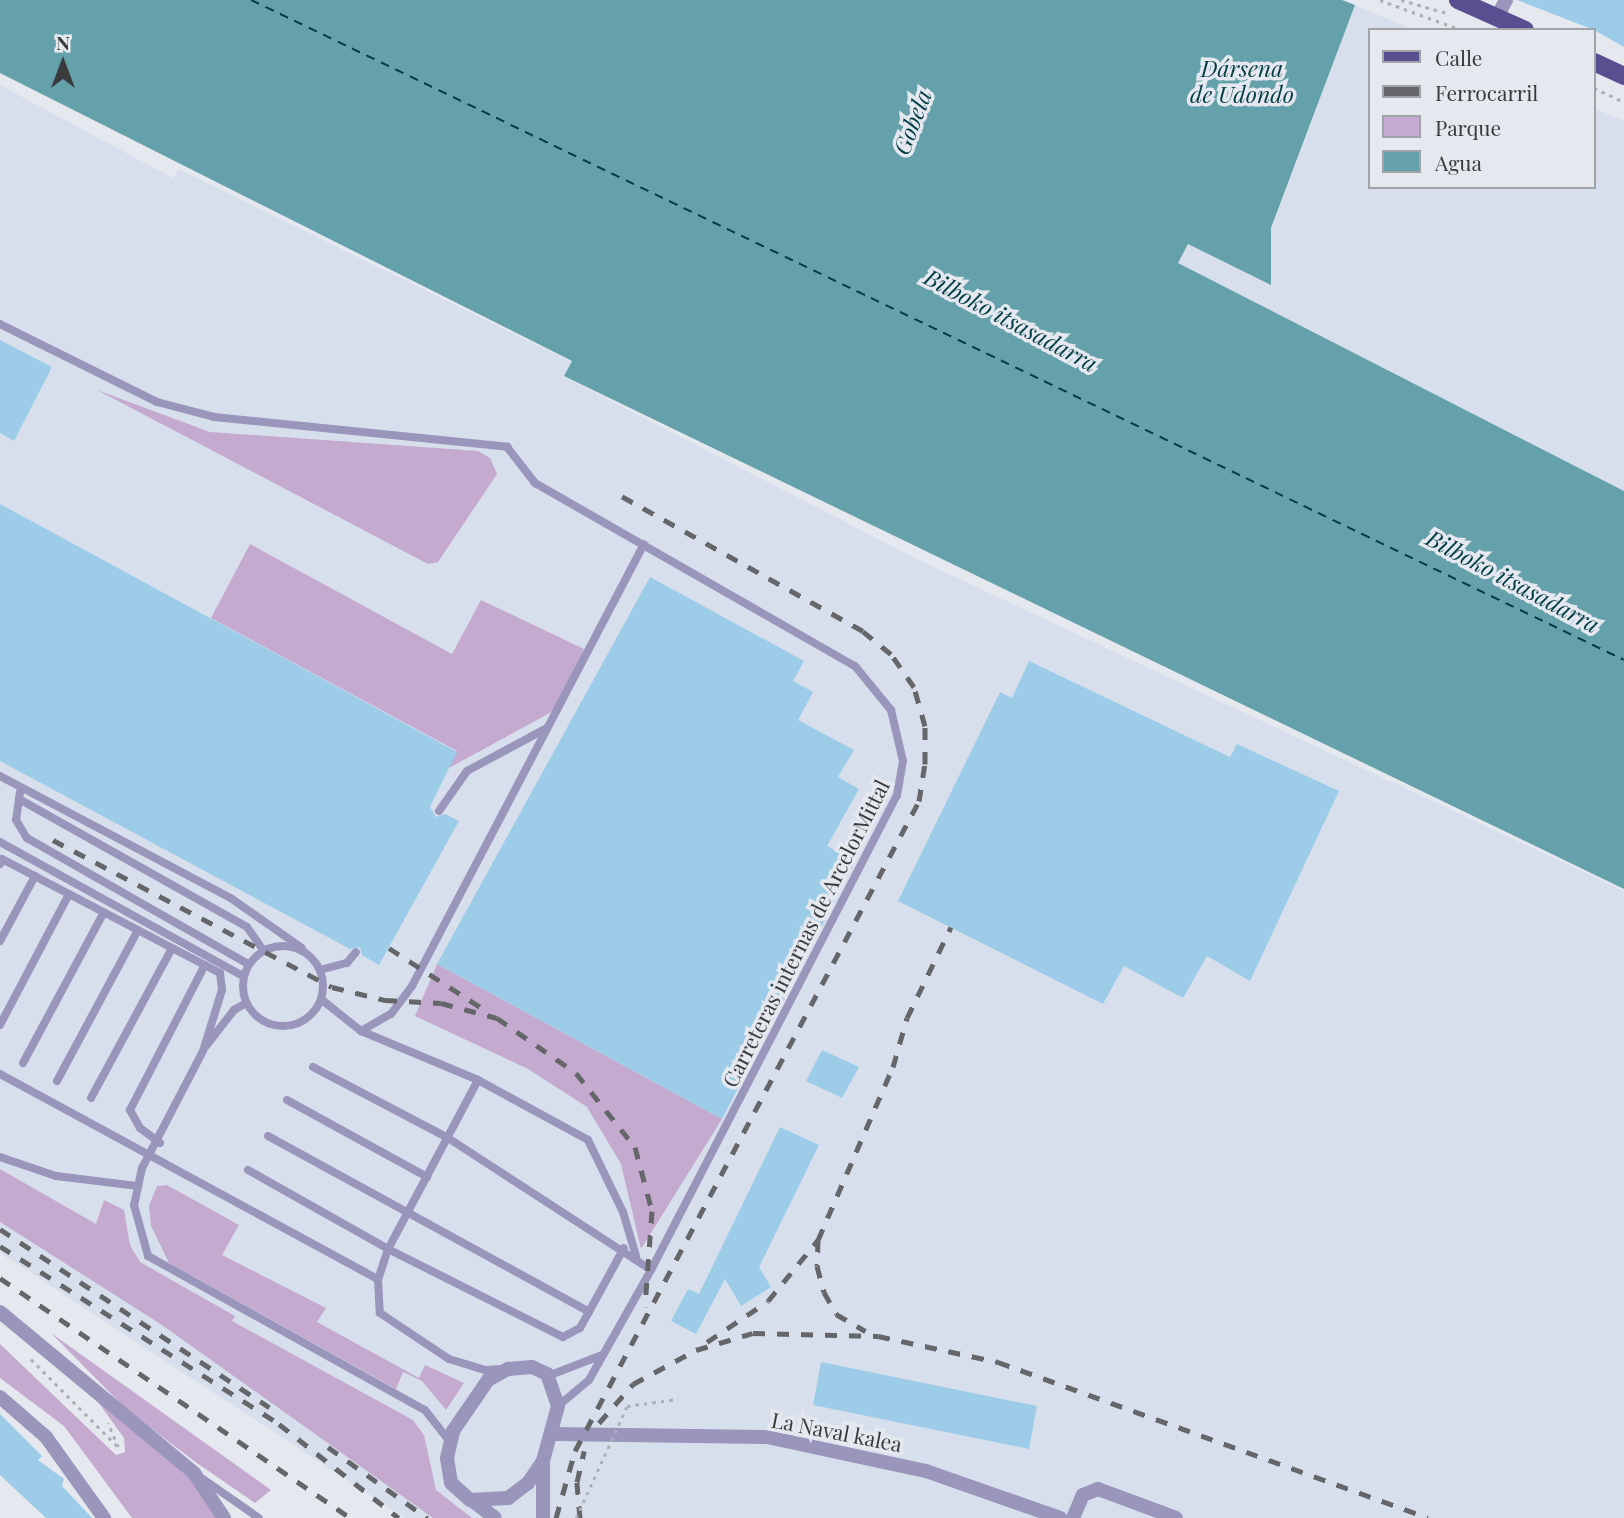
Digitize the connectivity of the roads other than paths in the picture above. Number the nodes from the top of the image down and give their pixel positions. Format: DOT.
graph roads {
  1 [pos="1506,0"];
  2 [pos="1457,8"];
  3 [pos="1497,17"];
  4 [pos="1521,28"];
  5 [pos="1596,63"];
  6 [pos="1624,76"];
  7 [pos="0,324"];
  8 [pos="644,544"];
  9 [pos="547,728"];
  10 [pos="0,776"];
  11 [pos="20,795"];
  12 [pos="439,811"];
  13 [pos="3,843"];
  14 [pos="0,864"];
  15 [pos="34,876"];
  16 [pos="69,894"];
  17 [pos="104,912"];
  18 [pos="138,930"];
  19 [pos="0,941"];
  20 [pos="172,948"];
  21 [pos="302,948"];
  22 [pos="263,950"];
  23 [pos="356,952"];
  24 [pos="248,964"];
  25 [pos="205,965"];
  26 [pos="320,970"];
  27 [pos="243,976"];
  28 [pos="322,1000"];
  29 [pos="246,1003"];
  30 [pos="0,1025"];
  31 [pos="361,1031"];
  32 [pos="202,1051"];
  33 [pos="23,1063"];
  34 [pos="313,1067"];
  35 [pos="0,1074"];
  36 [pos="478,1080"];
  37 [pos="57,1081"];
  38 [pos="91,1098"];
  39 [pos="287,1100"];
  40 [pos="268,1136"];
  41 [pos="448,1138"];
  42 [pos="160,1143"];
  43 [pos="0,1157"];
  44 [pos="150,1157"];
  45 [pos="248,1170"];
  46 [pos="427,1177"];
  47 [pos="138,1186"];
  48 [pos="409,1211"];
  49 [pos="624,1248"];
  50 [pos="388,1249"];
  51 [pos="636,1255"];
  52 [pos="651,1270"];
  53 [pos="377,1279"];
  54 [pos="0,1312"];
  55 [pos="589,1312"];
  56 [pos="603,1355"];
  57 [pos="508,1369"];
  58 [pos="548,1376"];
  59 [pos="0,1397"];
  60 [pos="558,1406"];
  61 [pos="555,1434"];
  62 [pos="450,1442"];
  63 [pos="543,1461"];
  64 [pos="194,1473"];
  65 [pos="470,1500"];
  66 [pos="104,1518"];
  67 [pos="224,1518"];
  68 [pos="259,1518"];
  69 [pos="495,1518"];
  70 [pos="543,1518"];
  71 [pos="1060,1518"];
  72 [pos="1073,1518"];
  73 [pos="1176,1518"];
  1 -- 3 [label="street"];
  2 -- 3 [label="main road"];
  3 -- 4 [label="main road"];
  5 -- 6 [label="main road"];
  7 -- 8 [label="lane, Carreteras internas de ArcelorMittal"];
  8 -- 9 [label="lane"];
  8 -- 52 [label="lane, Carreteras internas de ArcelorMittal"];
  9 -- 12 [label="lane"];
  9 -- 31 [label="lane"];
  10 -- 11 [label="lane"];
  11 -- 21 [label="lane"];
  11 -- 22 [label="lane"];
  11 -- 24 [label="lane"];
  13 -- 27 [label="lane"];
  14 -- 15 [label="lane"];
  15 -- 16 [label="lane"];
  15 -- 19 [label="lane"];
  16 -- 17 [label="lane"];
  16 -- 30 [label="lane"];
  17 -- 18 [label="lane"];
  17 -- 33 [label="lane"];
  18 -- 20 [label="lane"];
  18 -- 37 [label="lane"];
  20 -- 25 [label="lane"];
  20 -- 38 [label="lane"];
  21 -- 22 [label="lane"];
  21 -- 26 [label="lane"];
  22 -- 24 [label="lane"];
  23 -- 26 [label="lane"];
  24 -- 27 [label="lane"];
  25 -- 32 [label="lane"];
  25 -- 42 [label="lane"];
  26 -- 28 [label="lane"];
  27 -- 29 [label="lane"];
  28 -- 29 [label="lane"];
  28 -- 31 [label="lane"];
  29 -- 32 [label="lane"];
  31 -- 36 [label="lane"];
  32 -- 42 [label="lane"];
  34 -- 41 [label="lane"];
  35 -- 44 [label="lane"];
  36 -- 41 [label="lane"];
  36 -- 51 [label="lane"];
  39 -- 46 [label="lane"];
  40 -- 48 [label="lane"];
  41 -- 46 [label="lane"];
  41 -- 49 [label="lane"];
  42 -- 44 [label="lane"];
  43 -- 47 [label="lane"];
  44 -- 47 [label="lane"];
  44 -- 53 [label="lane"];
  45 -- 50 [label="lane"];
  46 -- 48 [label="lane"];
  47 -- 62 [label="lane"];
  48 -- 50 [label="lane"];
  48 -- 55 [label="lane"];
  49 -- 51 [label="lane"];
  49 -- 55 [label="lane"];
  50 -- 53 [label="lane"];
  50 -- 55 [label="lane"];
  51 -- 52 [label="lane"];
  52 -- 56 [label="lane, Carreteras internas de ArcelorMittal"];
  53 -- 57 [label="lane"];
  54 -- 64 [label="street"];
  56 -- 58 [label="lane"];
  56 -- 60 [label="lane, Carreteras internas de ArcelorMittal"];
  57 -- 58 [label="street"];
  57 -- 62 [label="street"];
  58 -- 60 [label="street"];
  59 -- 66 [label="street"];
  60 -- 61 [label="street"];
  61 -- 63 [label="street"];
  61 -- 71 [label="street, La Naval kalea"];
  62 -- 65 [label="street"];
  63 -- 65 [label="street"];
  63 -- 70 [label="street"];
  64 -- 67 [label="street"];
  64 -- 68 [label="lane"];
  65 -- 69 [label="street"];
  72 -- 73 [label="street"];
}
